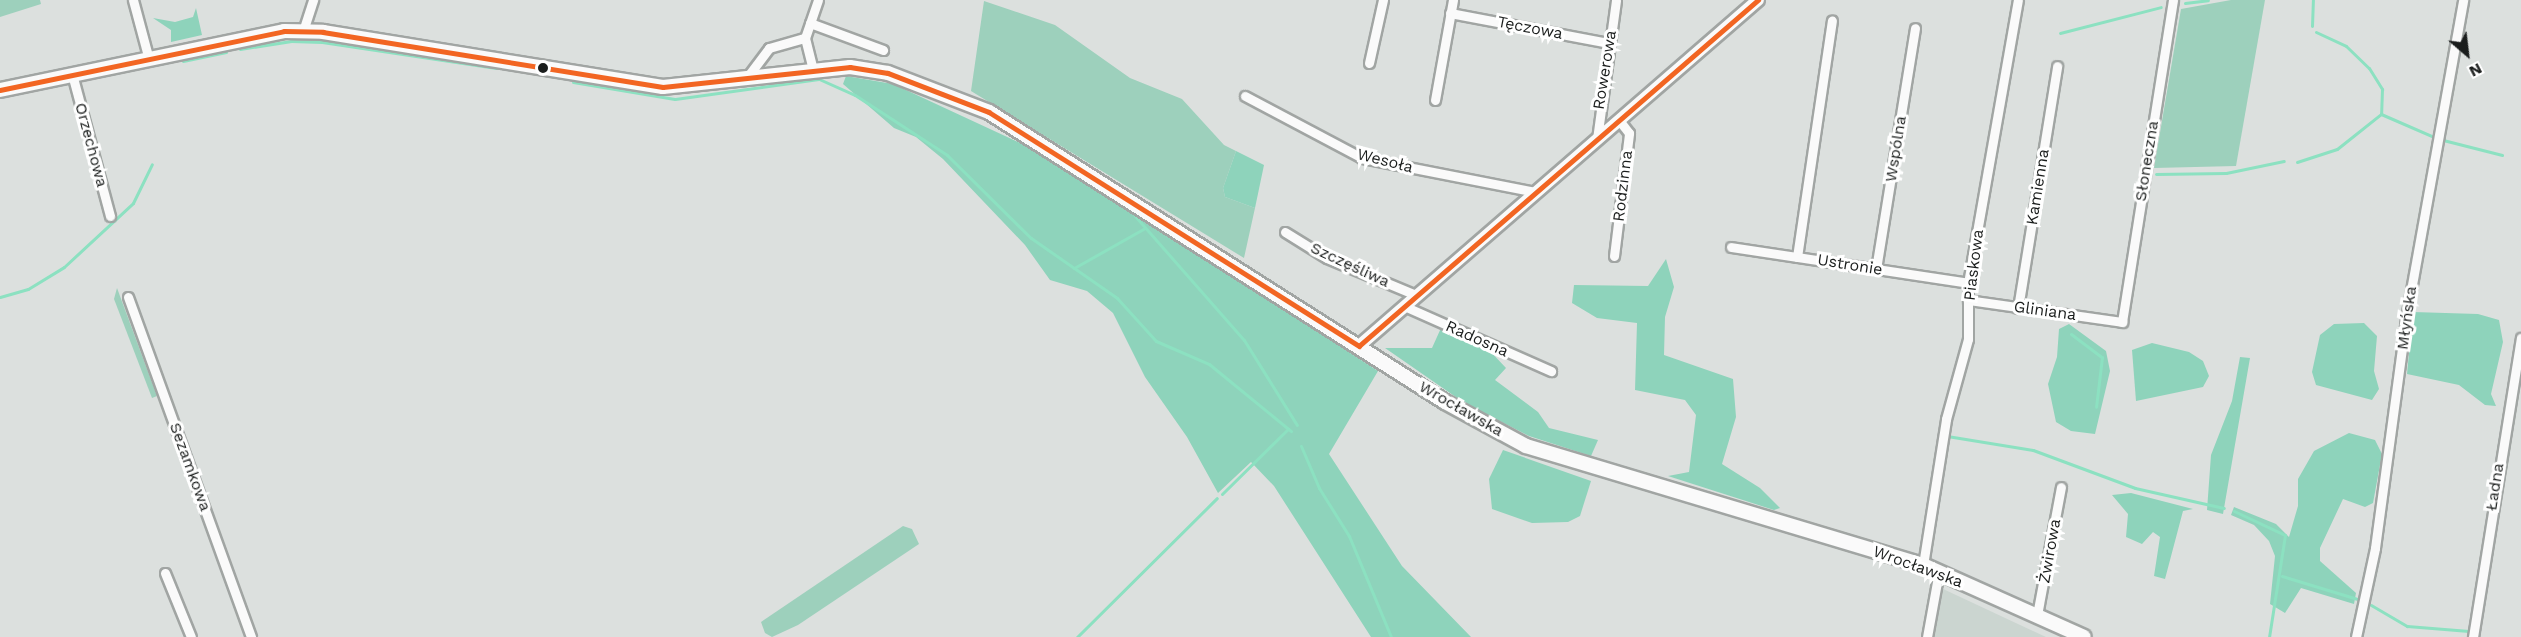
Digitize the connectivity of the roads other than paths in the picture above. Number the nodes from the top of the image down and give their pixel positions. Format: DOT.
graph roads {
  1 [pos="133,0"];
  2 [pos="313,0"];
  3 [pos="818,0"];
  4 [pos="1383,0"];
  5 [pos="1453,0"];
  6 [pos="1616,0"];
  7 [pos="1758,0"];
  8 [pos="2018,0"];
  9 [pos="2173,0"];
  10 [pos="2463,0"];
  11 [pos="1450,13"];
  12 [pos="1832,21"];
  13 [pos="810,23"];
  14 [pos="1915,28"];
  15 [pos="303,31"];
  16 [pos="805,38"];
  17 [pos="1609,43"];
  18 [pos="883,50"];
  19 [pos="148,56"];
  20 [pos="1369,63"];
  21 [pos="2057,66"];
  22 [pos="813,70"];
  23 [pos="72,74"];
  24 [pos="745,80"];
  25 [pos="0,90"];
  26 [pos="1245,96"];
  27 [pos="1435,100"];
  28 [pos="1619,120"];
  29 [pos="1597,139"];
  30 [pos="1536,192"];
  31 [pos="110,216"];
  32 [pos="1285,232"];
  33 [pos="1731,247"];
  34 [pos="1614,256"];
  35 [pos="1797,257"];
  36 [pos="1876,269"];
  37 [pos="1968,283"];
  38 [pos="1416,295"];
  39 [pos="128,297"];
  40 [pos="1968,300"];
  41 [pos="1404,306"];
  42 [pos="2018,308"];
  43 [pos="2121,322"];
  44 [pos="2521,338"];
  45 [pos="1359,346"];
  46 [pos="1551,371"];
  47 [pos="2061,487"];
  48 [pos="1923,565"];
  49 [pos="1939,571"];
  50 [pos="165,573"];
  51 [pos="2037,615"];
  52 [pos="191,637"];
  53 [pos="252,637"];
  54 [pos="1927,637"];
  55 [pos="2084,637"];
  56 [pos="2356,637"];
  57 [pos="2473,637"];
  1 -- 19 [label="street"];
  2 -- 15 [label="street"];
  3 -- 13 [label="street"];
  4 -- 20 [label="street"];
  5 -- 11 [label="street"];
  6 -- 17 [label="street, Rowerowa"];
  7 -- 28 [label="street"];
  8 -- 37 [label="street, Piaskowa"];
  9 -- 43 [label="street, Słoneczna"];
  10 -- 56 [label="street, Młyńska"];
  11 -- 17 [label="street, Tęczowa"];
  11 -- 27 [label="street"];
  12 -- 35 [label="street"];
  13 -- 16 [label="street"];
  13 -- 18 [label="street"];
  14 -- 36 [label="street, Wspólna"];
  15 -- 19 [label="main road, Wrocławska"];
  15 -- 24 [label="main road, Wrocławska"];
  16 -- 22 [label="street"];
  16 -- 24 [label="street"];
  17 -- 29 [label="street, Rowerowa"];
  19 -- 23 [label="main road, Wrocławska"];
  21 -- 42 [label="street, Kamienna"];
  22 -- 24 [label="main road, Wrocławska"];
  22 -- 45 [label="main road, Wrocławska"];
  23 -- 25 [label="main road, Wrocławska"];
  23 -- 31 [label="street, Orzechowa"];
  26 -- 30 [label="street, Wesoła"];
  28 -- 29 [label="street"];
  28 -- 34 [label="street, Rodzinna"];
  29 -- 30 [label="street"];
  30 -- 38 [label="street"];
  32 -- 38 [label="street, Szczęśliwa"];
  33 -- 35 [label="street, Ustronie"];
  35 -- 36 [label="street, Ustronie"];
  36 -- 37 [label="street, Ustronie"];
  37 -- 40 [label="street, Piaskowa"];
  38 -- 41 [label="street"];
  39 -- 53 [label="street, Sezamkowa"];
  40 -- 42 [label="street, Gliniana"];
  40 -- 48 [label="street, Piaskowa"];
  41 -- 45 [label="street"];
  41 -- 46 [label="street, Radosna"];
  42 -- 43 [label="street, Gliniana"];
  44 -- 57 [label="street, Ładna"];
  45 -- 48 [label="main road, Wrocławska"];
  47 -- 51 [label="street, Żwirowa"];
  48 -- 49 [label="main road, Wrocławska"];
  49 -- 51 [label="main road, Wrocławska"];
  49 -- 54 [label="street"];
  50 -- 52 [label="street"];
  51 -- 55 [label="main road, Wrocławska"];
}
